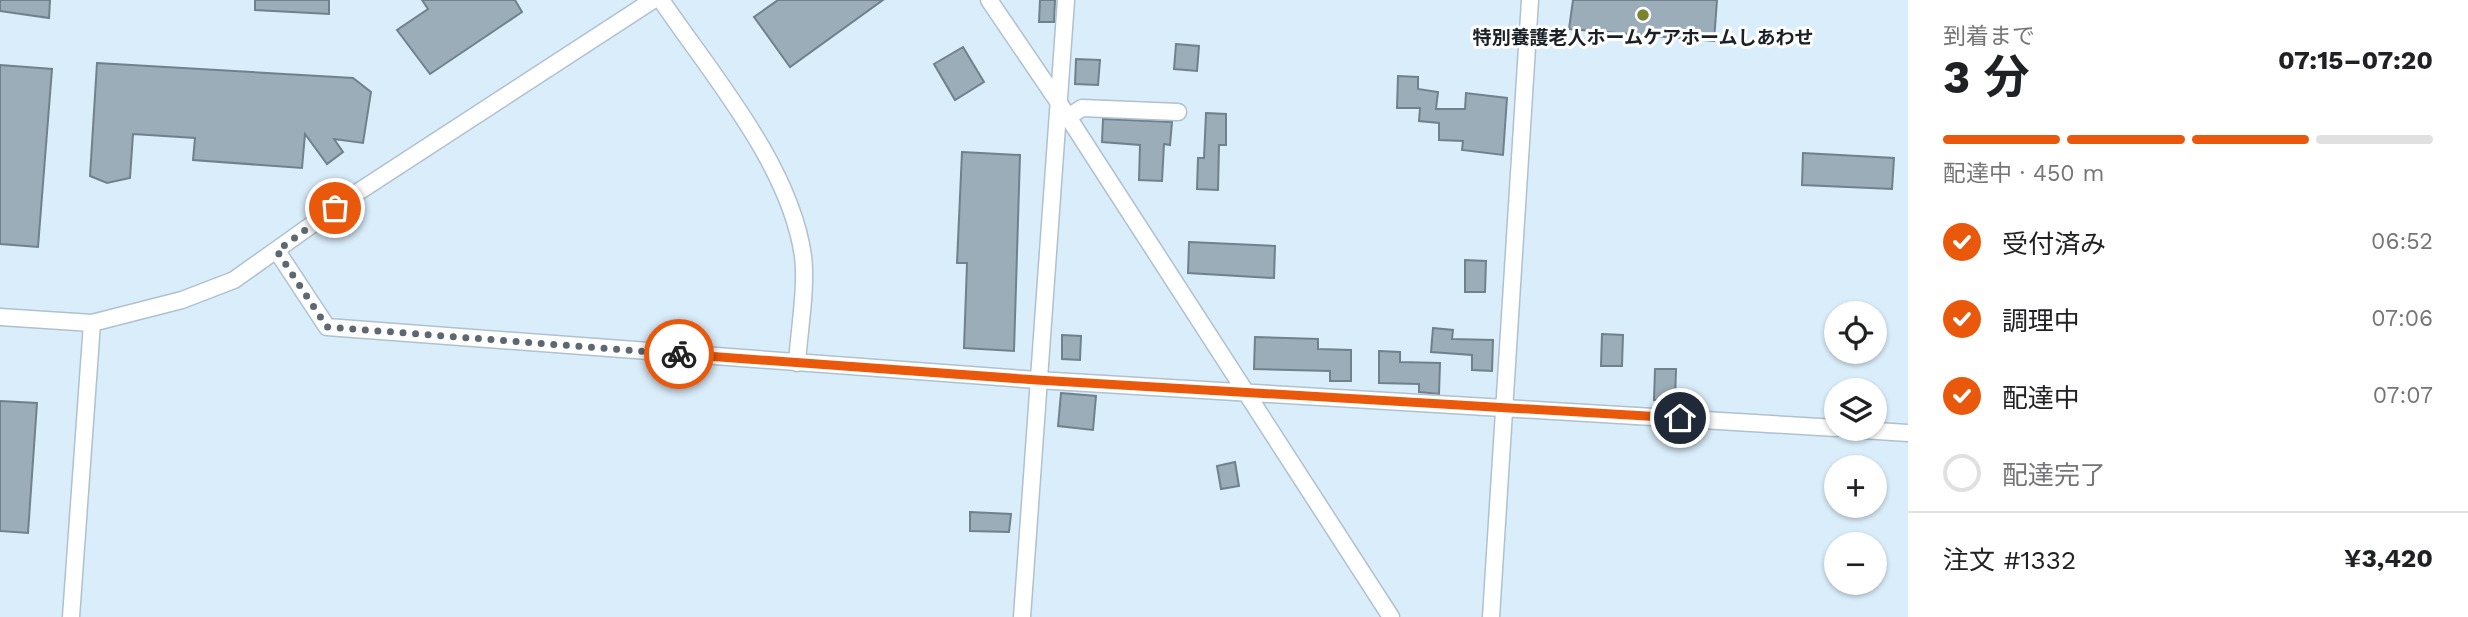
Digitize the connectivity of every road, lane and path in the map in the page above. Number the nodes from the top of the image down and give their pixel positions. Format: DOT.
graph roads {
  1 [pos="653,0"];
  2 [pos="661,0"];
  3 [pos="989,0"];
  4 [pos="1066,0"];
  5 [pos="1530,0"];
  6 [pos="1064,110"];
  7 [pos="1178,111"];
  8 [pos="277,251"];
  9 [pos="0,317"];
  10 [pos="92,323"];
  11 [pos="797,363"];
  12 [pos="1037,380"];
  13 [pos="1244,391"];
  14 [pos="1504,406"];
  15 [pos="1824,427"];
  16 [pos="1887,432"];
  17 [pos="1908,433"];
  18 [pos="71,617"];
  19 [pos="1022,617"];
  20 [pos="1391,617"];
  21 [pos="1491,617"];
  1 -- 8 [label="street"];
  2 -- 11 [label="street"];
  3 -- 6 [label="street"];
  4 -- 6 [label="street"];
  5 -- 14 [label="street"];
  6 -- 7 [label="street"];
  6 -- 12 [label="street"];
  6 -- 13 [label="street"];
  8 -- 10 [label="street"];
  8 -- 11 [label="street"];
  9 -- 10 [label="street"];
  10 -- 18 [label="street"];
  11 -- 12 [label="street"];
  12 -- 13 [label="street"];
  12 -- 19 [label="street"];
  13 -- 14 [label="street"];
  13 -- 20 [label="street"];
  14 -- 15 [label="street"];
  14 -- 21 [label="street"];
  16 -- 17 [label="street"];
}
